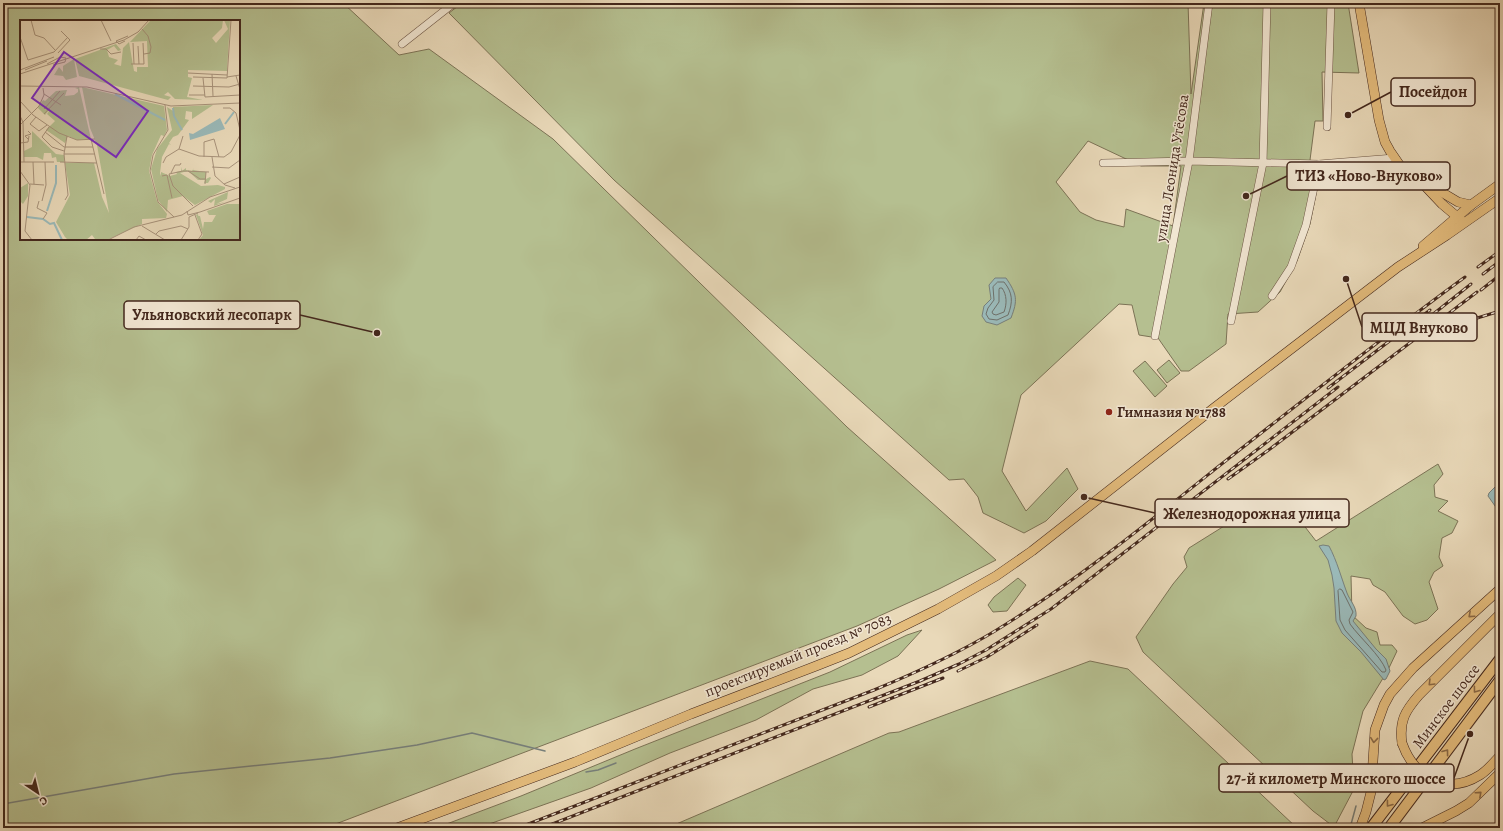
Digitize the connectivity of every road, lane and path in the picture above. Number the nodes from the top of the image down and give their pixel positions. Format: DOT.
graph roads {
  1 [pos="1209,3"];
  2 [pos="1267,3"];
  3 [pos="1331,3"];
  4 [pos="1359,3"];
  5 [pos="450,4"];
  6 [pos="402,44"];
  7 [pos="1327,127"];
  8 [pos="1394,158"];
  9 [pos="1189,161"];
  10 [pos="1263,163"];
  11 [pos="1103,164"];
  12 [pos="1319,164"];
  13 [pos="1418,178"];
  14 [pos="1500,184"];
  15 [pos="1500,198"];
  16 [pos="1458,202"];
  17 [pos="1471,205"];
  18 [pos="1460,214"];
  19 [pos="1465,222"];
  20 [pos="1401,265"];
  21 [pos="1272,296"];
  22 [pos="1231,321"];
  23 [pos="1155,336"];
  24 [pos="1500,589"];
  25 [pos="1500,614"];
  26 [pos="1500,659"];
  27 [pos="1500,680"];
  28 [pos="1500,756"];
  29 [pos="1500,773"];
  30 [pos="397,828"];
  31 [pos="1360,828"];
  32 [pos="1371,828"];
  33 [pos="1389,828"];
  34 [pos="1422,828"];
  1 -- 9 [label="street, улица Леонида Утёсова"];
  2 -- 10 [label="street"];
  3 -- 7 [label="street"];
  4 -- 8 [label="main road"];
  5 -- 6 [label="street"];
  8 -- 12 [label="street"];
  8 -- 13 [label="main road"];
  9 -- 10 [label="street"];
  9 -- 11 [label="street"];
  9 -- 23 [label="street, улица Леонида Утёсова"];
  10 -- 12 [label="street"];
  10 -- 22 [label="street"];
  12 -- 21 [label="street"];
  13 -- 16 [label="main road"];
  13 -- 18 [label="main road"];
  14 -- 17 [label="main road, проектируемый проезд № 7083"];
  15 -- 19 [label="main road, проектируемый проезд № 7083"];
  16 -- 17 [label="main road"];
  16 -- 18 [label="main road"];
  17 -- 18 [label="main road, проектируемый проезд № 7083"];
  18 -- 19 [label="main road"];
  18 -- 20 [label="main road, проектируемый проезд № 7083"];
  19 -- 20 [label="main road, проектируемый проезд № 7083"];
  20 -- 30 [label="main road, проектируемый проезд № 7083"];
  24 -- 31 [label="main road, one-way"];
  25 -- 28 [label="main road, one-way, bridge"];
  26 -- 32 [label="highway, Минское шоссе, one-way"];
  33 -- 27 [label="highway, Минское шоссе, one-way"];
  34 -- 29 [label="main road, one-way"];
}
